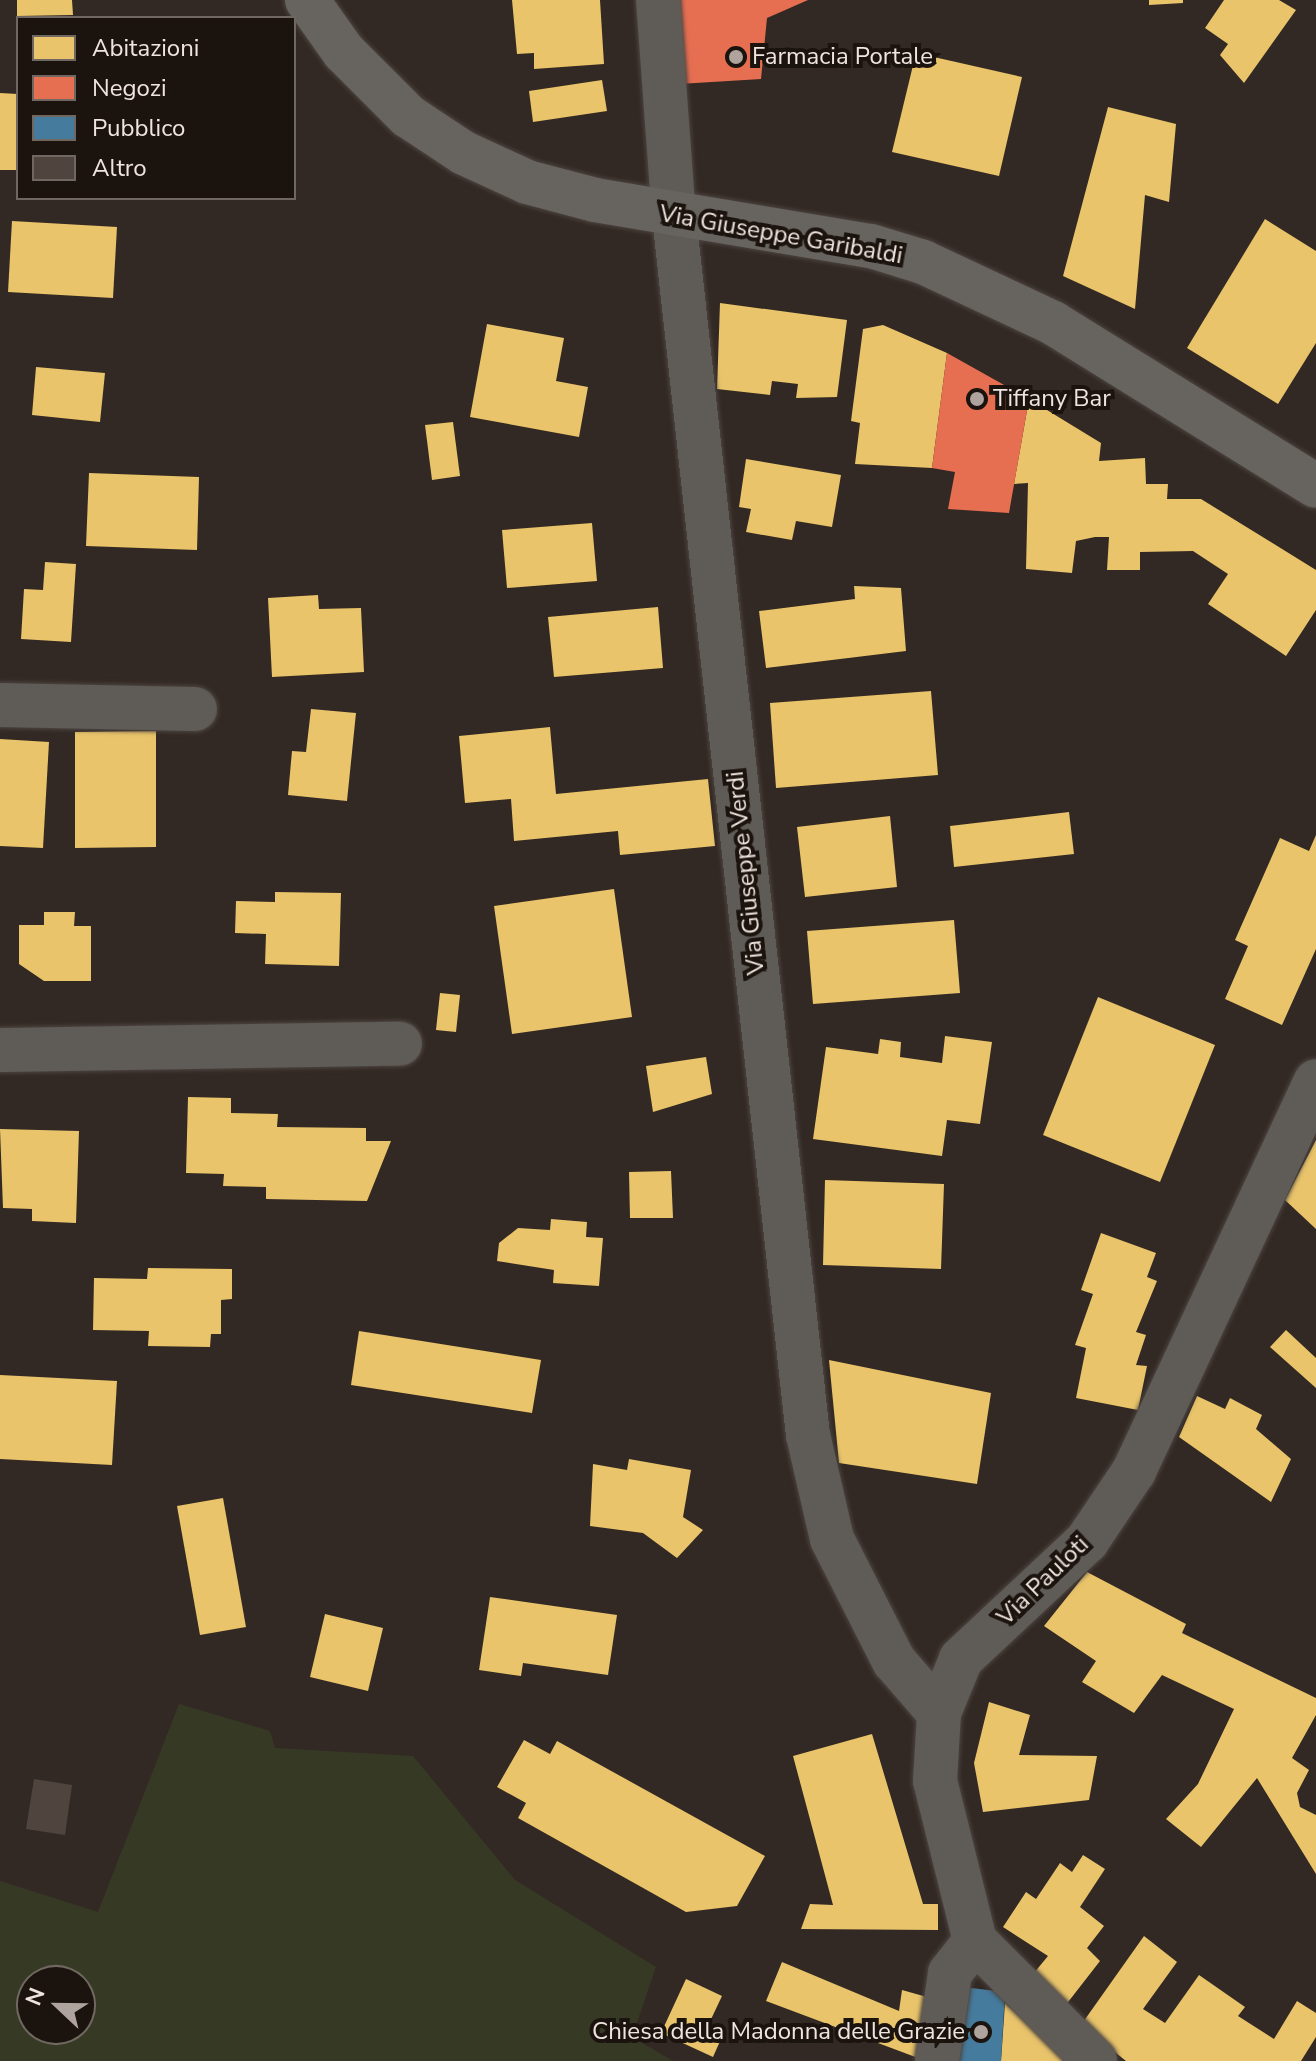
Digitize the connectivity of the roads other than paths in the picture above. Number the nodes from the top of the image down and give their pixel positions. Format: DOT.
graph roads {
  1 [pos="307,0"];
  2 [pos="658,0"];
  3 [pos="674,216"];
  4 [pos="1316,486"];
  5 [pos="0,705"];
  6 [pos="195,709"];
  7 [pos="400,1044"];
  8 [pos="0,1050"];
  9 [pos="1316,1081"];
  10 [pos="939,1713"];
  11 [pos="975,1941"];
  12 [pos="937,2061"];
  13 [pos="1095,2061"];
  1 -- 3 [label="main road, Via Giuseppe Garibaldi"];
  2 -- 3 [label="street, Via Giuseppe Verdi"];
  3 -- 4 [label="main road, Via Giuseppe Garibaldi"];
  3 -- 10 [label="street, Via Giuseppe Verdi"];
  5 -- 6 [label="street"];
  7 -- 8 [label="street"];
  9 -- 10 [label="street, Via Pauloti"];
  10 -- 11 [label="street, Via Pauloti"];
  11 -- 12 [label="street"];
  11 -- 13 [label="street"];
}
